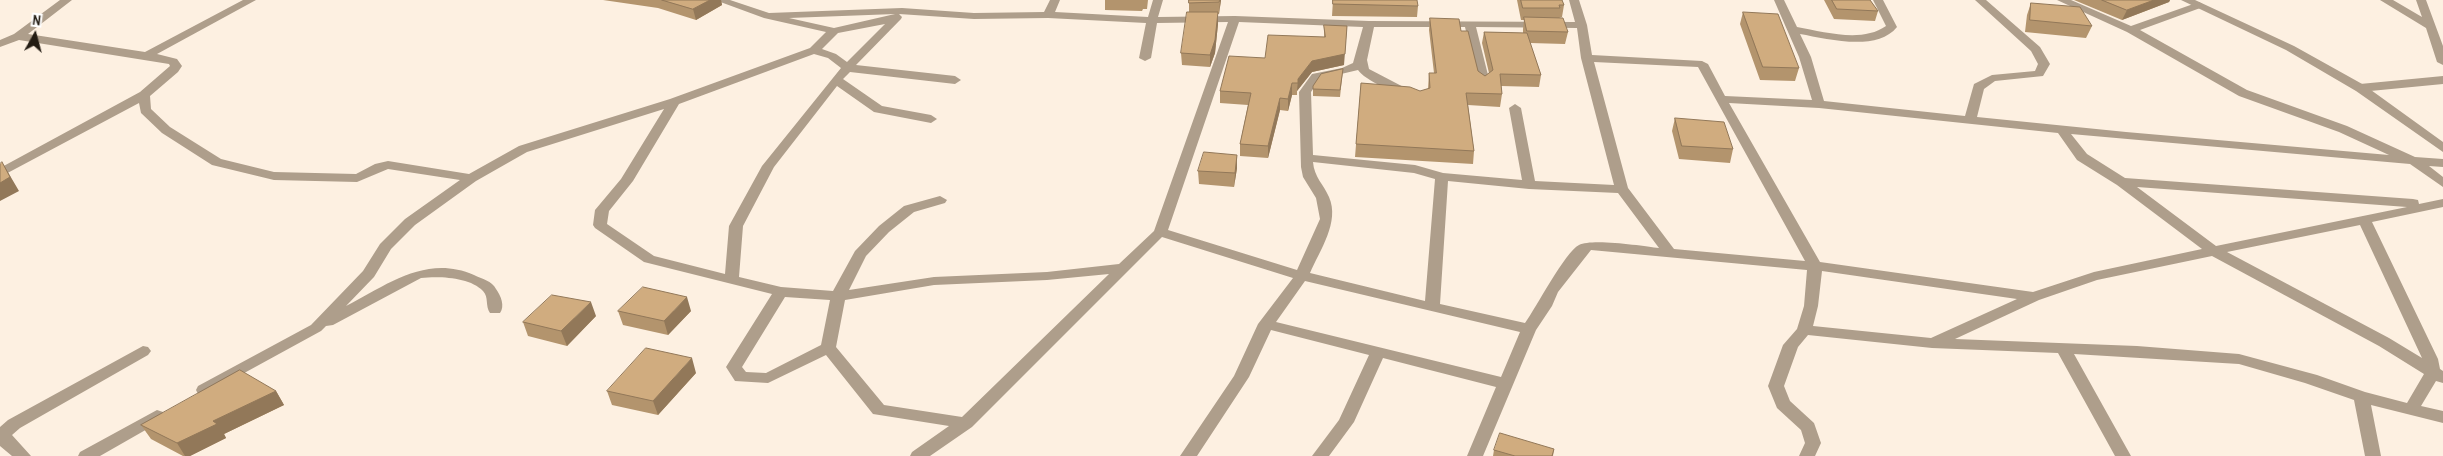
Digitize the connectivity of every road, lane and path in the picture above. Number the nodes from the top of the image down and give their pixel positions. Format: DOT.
graph roads {
  1 [pos="68,0"];
  2 [pos="252,0"];
  3 [pos="720,0"];
  4 [pos="1055,0"];
  5 [pos="1158,0"];
  6 [pos="1574,0"];
  7 [pos="1779,0"];
  8 [pos="1878,0"];
  9 [pos="1980,0"];
  10 [pos="2062,0"];
  11 [pos="2186,0"];
  12 [pos="2385,0"];
  13 [pos="2421,0"];
  14 [pos="2199,5"];
  15 [pos="898,15"];
  16 [pos="1048,15"];
  17 [pos="768,16"];
  18 [pos="1235,19"];
  19 [pos="1152,20"];
  20 [pos="1369,24"];
  21 [pos="1470,24"];
  22 [pos="1582,25"];
  23 [pos="1793,30"];
  24 [pos="2131,30"];
  25 [pos="834,31"];
  26 [pos="2436,33"];
  27 [pos="18,36"];
  28 [pos="0,44"];
  29 [pos="814,50"];
  30 [pos="148,55"];
  31 [pos="1146,58"];
  32 [pos="1587,58"];
  33 [pos="1362,62"];
  34 [pos="2443,62"];
  35 [pos="848,68"];
  36 [pos="836,80"];
  37 [pos="955,80"];
  38 [pos="2443,80"];
  39 [pos="1484,83"];
  40 [pos="2360,88"];
  41 [pos="144,95"];
  42 [pos="1419,97"];
  43 [pos="1721,99"];
  44 [pos="674,102"];
  45 [pos="1819,104"];
  46 [pos="1515,108"];
  47 [pos="931,119"];
  48 [pos="1970,120"];
  49 [pos="2062,130"];
  50 [pos="2443,148"];
  51 [pos="1307,158"];
  52 [pos="2416,162"];
  53 [pos="2443,163"];
  54 [pos="0,174"];
  55 [pos="1442,177"];
  56 [pos="471,178"];
  57 [pos="2122,182"];
  58 [pos="2443,183"];
  59 [pos="1529,185"];
  60 [pos="1622,189"];
  61 [pos="940,200"];
  62 [pos="2437,204"];
  63 [pos="2364,219"];
  64 [pos="1160,232"];
  65 [pos="1668,252"];
  66 [pos="2214,252"];
  67 [pos="1815,266"];
  68 [pos="1124,268"];
  69 [pos="1302,275"];
  70 [pos="732,280"];
  71 [pos="781,292"];
  72 [pos="838,296"];
  73 [pos="2034,297"];
  74 [pos="1432,306"];
  75 [pos="494,310"];
  76 [pos="1266,324"];
  77 [pos="316,328"];
  78 [pos="1530,329"];
  79 [pos="1804,330"];
  80 [pos="1932,343"];
  81 [pos="828,348"];
  82 [pos="2063,348"];
  83 [pos="143,351"];
  84 [pos="1378,352"];
  85 [pos="2438,375"];
  86 [pos="1506,384"];
  87 [pos="2361,397"];
  88 [pos="188,399"];
  89 [pos="171,408"];
  90 [pos="2411,410"];
  91 [pos="2443,417"];
  92 [pos="966,423"];
  93 [pos="23,456"];
  94 [pos="86,456"];
  95 [pos="918,456"];
  96 [pos="1188,456"];
  97 [pos="1320,456"];
  98 [pos="1475,456"];
  99 [pos="1807,456"];
  100 [pos="2123,456"];
  101 [pos="2373,456"];
  1 -- 27 [label="street"];
  2 -- 30 [label="street"];
  3 -- 17 [label="street"];
  4 -- 16 [label="street"];
  5 -- 19 [label="street"];
  6 -- 22 [label="street"];
  7 -- 23 [label="street"];
  8 -- 23 [label="street"];
  9 -- 48 [label="street"];
  10 -- 24 [label="street"];
  11 -- 14 [label="street"];
  12 -- 26 [label="street"];
  13 -- 26 [label="street"];
  14 -- 24 [label="street"];
  14 -- 40 [label="street"];
  15 -- 16 [label="street"];
  15 -- 17 [label="street"];
  15 -- 25 [label="street"];
  15 -- 35 [label="street"];
  16 -- 19 [label="street"];
  17 -- 25 [label="street"];
  18 -- 19 [label="street"];
  18 -- 20 [label="street"];
  18 -- 64 [label="street"];
  19 -- 31 [label="street"];
  20 -- 21 [label="street"];
  20 -- 33 [label="street"];
  21 -- 22 [label="street"];
  21 -- 39 [label="street"];
  22 -- 32 [label="street"];
  23 -- 45 [label="street"];
  24 -- 52 [label="street"];
  25 -- 29 [label="street"];
  26 -- 34 [label="street"];
  27 -- 28 [label="street"];
  27 -- 30 [label="street"];
  29 -- 35 [label="street"];
  29 -- 44 [label="street"];
  30 -- 41 [label="street"];
  32 -- 43 [label="street"];
  32 -- 60 [label="street"];
  33 -- 42 [label="street"];
  33 -- 51 [label="street"];
  35 -- 36 [label="street"];
  35 -- 37 [label="street"];
  36 -- 47 [label="street"];
  36 -- 70 [label="street"];
  38 -- 40 [label="street"];
  40 -- 50 [label="street"];
  41 -- 54 [label="street"];
  41 -- 56 [label="street"];
  43 -- 45 [label="street"];
  43 -- 67 [label="street"];
  44 -- 56 [label="street"];
  44 -- 70 [label="street"];
  45 -- 48 [label="street"];
  46 -- 59 [label="street"];
  48 -- 49 [label="street"];
  49 -- 52 [label="street"];
  49 -- 57 [label="street"];
  51 -- 55 [label="street"];
  51 -- 69 [label="street"];
  52 -- 53 [label="street"];
  52 -- 58 [label="street"];
  55 -- 59 [label="street"];
  55 -- 74 [label="street"];
  56 -- 77 [label="street"];
  57 -- 62 [label="street"];
  57 -- 66 [label="street"];
  59 -- 60 [label="street"];
  60 -- 65 [label="street"];
  61 -- 72 [label="street"];
  62 -- 63 [label="street"];
  63 -- 66 [label="street"];
  63 -- 85 [label="street"];
  64 -- 68 [label="street"];
  64 -- 69 [label="street"];
  65 -- 67 [label="street"];
  65 -- 78 [label="street"];
  66 -- 73 [label="street"];
  66 -- 85 [label="street"];
  67 -- 73 [label="street"];
  67 -- 79 [label="street"];
  68 -- 72 [label="street"];
  68 -- 92 [label="street"];
  69 -- 74 [label="street"];
  69 -- 76 [label="street"];
  70 -- 71 [label="street"];
  71 -- 72 [label="street"];
  71 -- 81 [label="street"];
  72 -- 81 [label="street"];
  73 -- 80 [label="street"];
  74 -- 78 [label="street"];
  75 -- 77 [label="street"];
  76 -- 84 [label="street"];
  76 -- 96 [label="street"];
  77 -- 88 [label="street"];
  78 -- 86 [label="street"];
  79 -- 80 [label="street"];
  79 -- 99 [label="street"];
  80 -- 82 [label="street"];
  81 -- 92 [label="street"];
  82 -- 87 [label="street"];
  82 -- 100 [label="street"];
  83 -- 93 [label="street"];
  84 -- 86 [label="street"];
  84 -- 97 [label="street"];
  85 -- 90 [label="street"];
  86 -- 98 [label="street"];
  87 -- 90 [label="street"];
  87 -- 101 [label="street"];
  89 -- 94 [label="street"];
  90 -- 91 [label="street"];
  92 -- 95 [label="street"];
}
